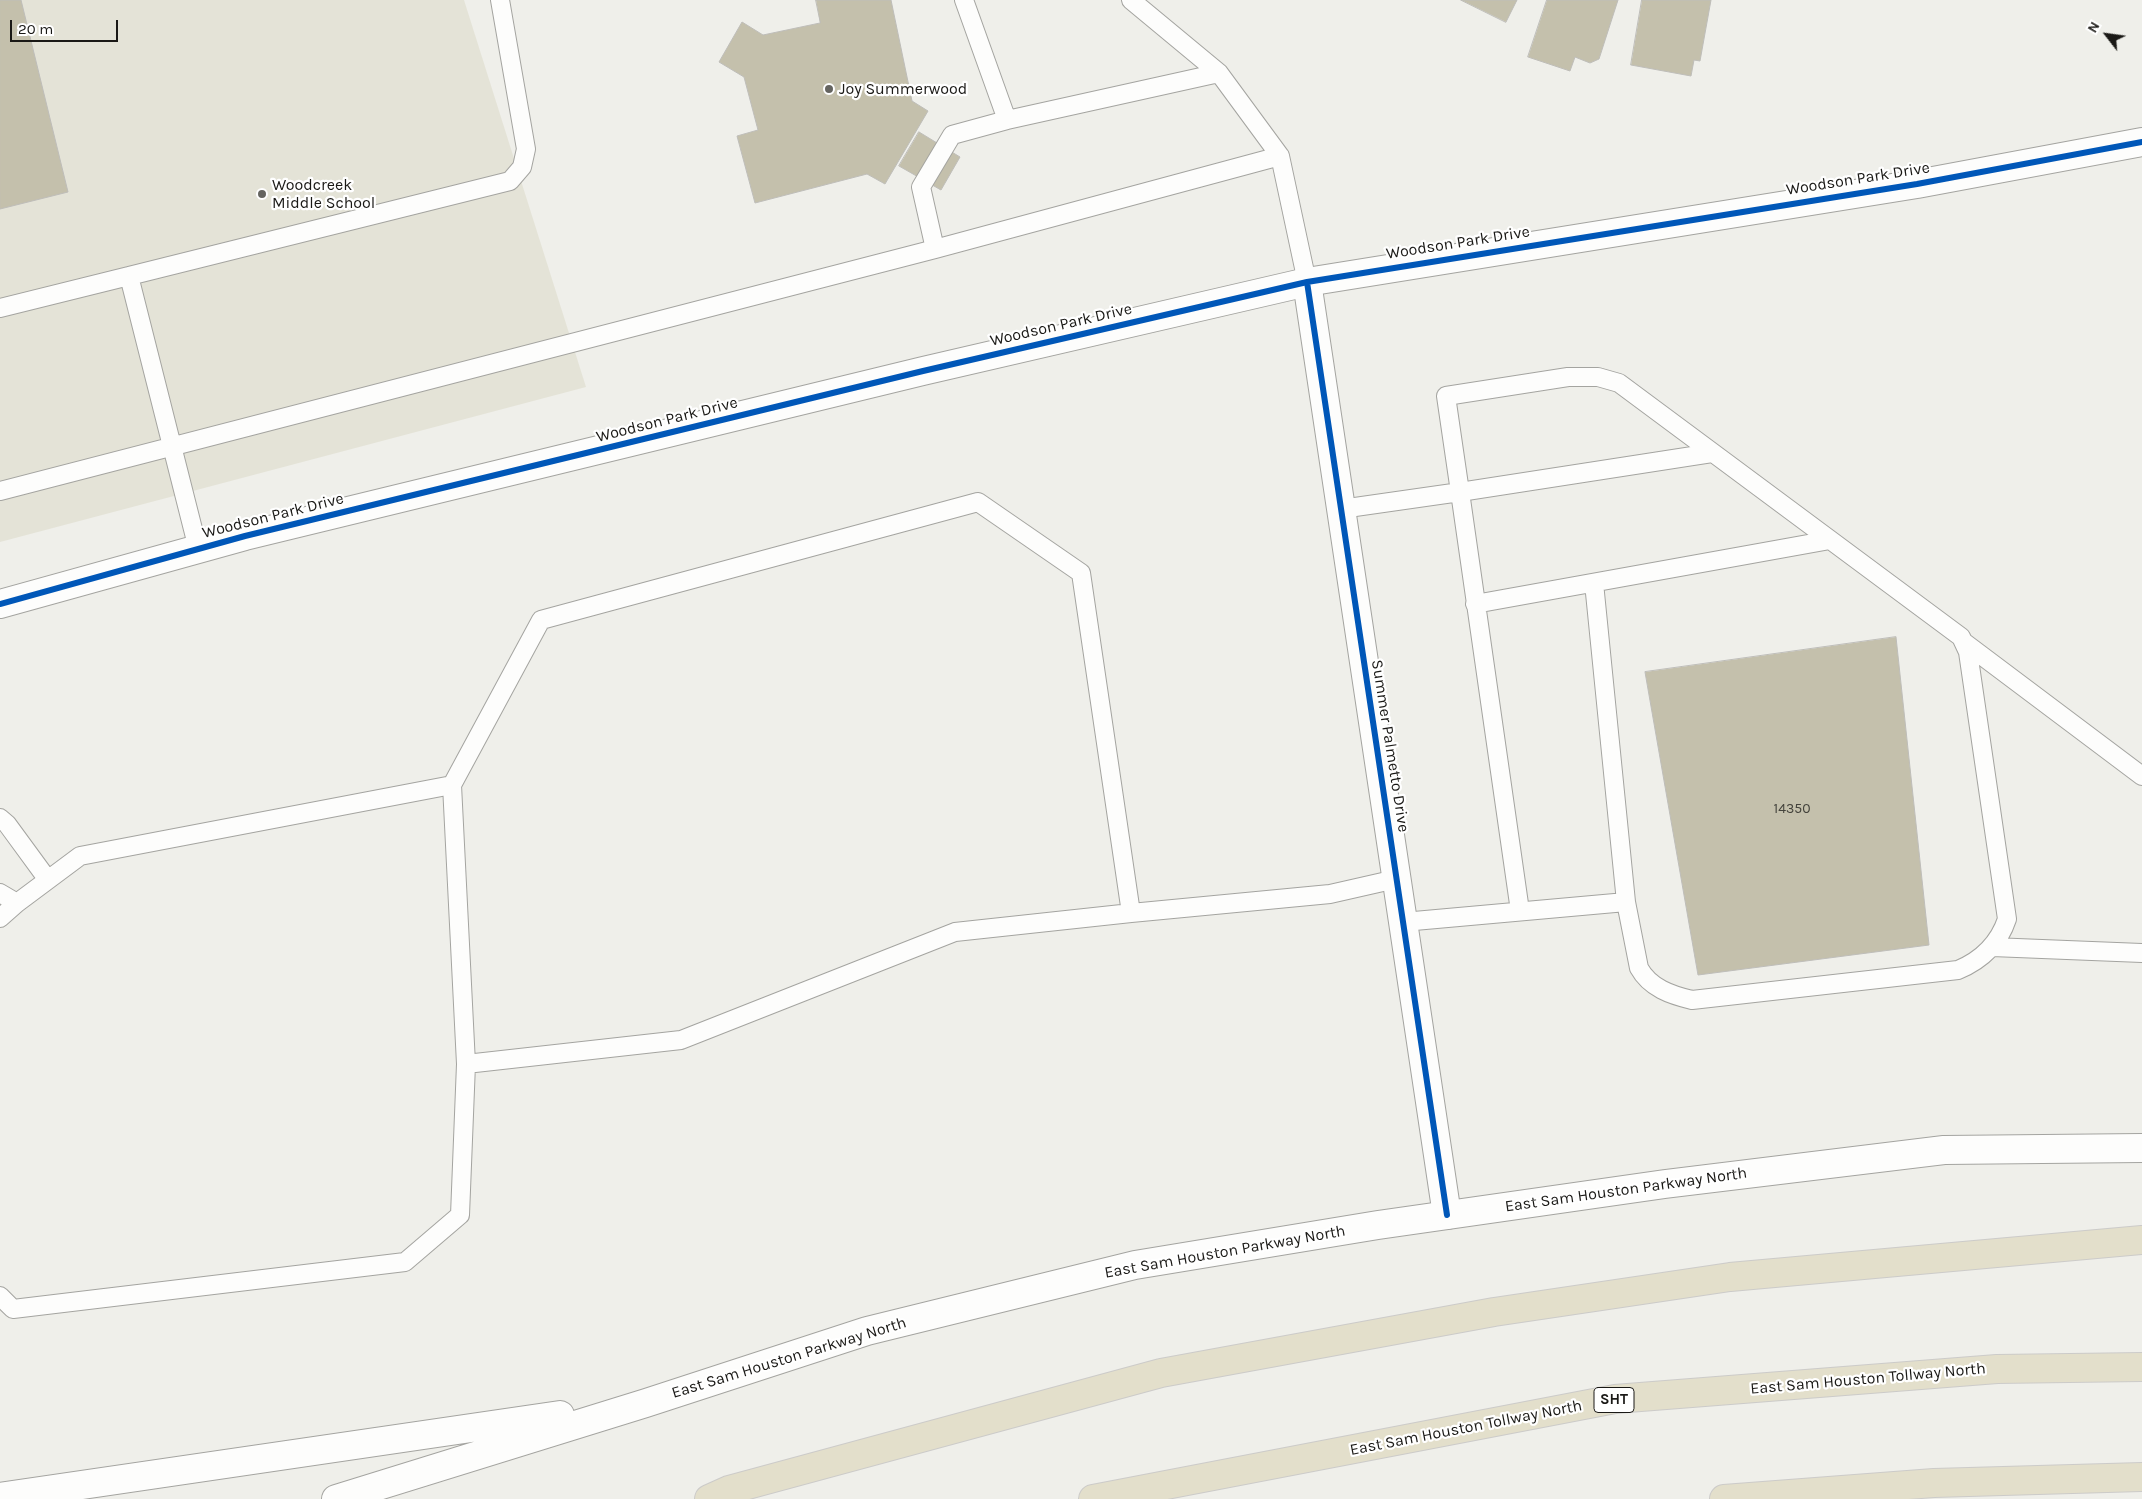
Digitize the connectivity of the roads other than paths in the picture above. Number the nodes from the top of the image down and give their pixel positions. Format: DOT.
graph roads {
  1 [pos="500,0"];
  2 [pos="964,0"];
  3 [pos="1131,0"];
  4 [pos="1219,73"];
  5 [pos="1007,120"];
  6 [pos="2142,142"];
  7 [pos="1280,156"];
  8 [pos="935,249"];
  9 [pos="129,276"];
  10 [pos="1307,282"];
  11 [pos="0,308"];
  12 [pos="172,447"];
  13 [pos="1712,452"];
  14 [pos="0,491"];
  15 [pos="1460,492"];
  16 [pos="1341,509"];
  17 [pos="1830,540"];
  18 [pos="198,549"];
  19 [pos="1594,582"];
  20 [pos="0,604"];
  21 [pos="1475,604"];
  22 [pos="1965,643"];
  23 [pos="2142,776"];
  24 [pos="452,785"];
  25 [pos="0,818"];
  26 [pos="1396,879"];
  27 [pos="48,880"];
  28 [pos="0,893"];
  29 [pos="1626,902"];
  30 [pos="17,903"];
  31 [pos="1520,911"];
  32 [pos="1131,913"];
  33 [pos="0,918"];
  34 [pos="1403,922"];
  35 [pos="1992,947"];
  36 [pos="2142,953"];
  37 [pos="466,1064"];
  38 [pos="2142,1148"];
  39 [pos="1447,1215"];
  40 [pos="2142,1240"];
  41 [pos="0,1296"];
  42 [pos="2142,1367"];
  43 [pos="646,1403"];
  44 [pos="2142,1477"];
  45 [pos="0,1497"];
  46 [pos="336,1499"];
  47 [pos="709,1499"];
  48 [pos="1094,1499"];
  49 [pos="1724,1499"];
  1 -- 9 [label="lane"];
  2 -- 5 [label="lane"];
  3 -- 4 [label="lane"];
  4 -- 5 [label="lane"];
  4 -- 7 [label="lane"];
  5 -- 8 [label="lane"];
  6 -- 10 [label="street, Woodson Park Drive"];
  7 -- 8 [label="lane"];
  7 -- 10 [label="lane"];
  8 -- 12 [label="lane"];
  9 -- 11 [label="lane"];
  9 -- 12 [label="lane"];
  10 -- 16 [label="street, Summer Palmetto Drive"];
  10 -- 18 [label="street, Woodson Park Drive"];
  12 -- 14 [label="lane"];
  12 -- 18 [label="lane"];
  13 -- 15 [label="lane"];
  13 -- 15 [label="lane"];
  13 -- 17 [label="lane"];
  15 -- 16 [label="lane"];
  15 -- 21 [label="lane"];
  16 -- 26 [label="street, Summer Palmetto Drive"];
  17 -- 19 [label="lane"];
  17 -- 22 [label="lane"];
  18 -- 20 [label="street, Woodson Park Drive"];
  19 -- 21 [label="lane"];
  19 -- 29 [label="lane"];
  21 -- 31 [label="lane"];
  22 -- 23 [label="lane"];
  22 -- 35 [label="lane"];
  24 -- 27 [label="lane"];
  24 -- 32 [label="lane"];
  24 -- 37 [label="lane"];
  25 -- 27 [label="lane"];
  26 -- 32 [label="lane"];
  26 -- 34 [label="street, Summer Palmetto Drive"];
  27 -- 30 [label="lane"];
  28 -- 30 [label="lane"];
  29 -- 31 [label="lane"];
  29 -- 35 [label="lane"];
  30 -- 33 [label="lane"];
  31 -- 34 [label="lane"];
  32 -- 37 [label="lane"];
  34 -- 39 [label="street, Summer Palmetto Drive"];
  35 -- 36 [label="lane"];
  37 -- 41 [label="lane"];
  38 -- 39 [label="street, East Sam Houston Parkway North"];
  39 -- 43 [label="street, East Sam Houston Parkway North"];
  40 -- 47 [label="highway"];
  42 -- 48 [label="highway, East Sam Houston Tollway North / SHT"];
  43 -- 45 [label="street"];
  43 -- 46 [label="street, East Sam Houston Parkway North"];
  44 -- 49 [label="highway"];
}
